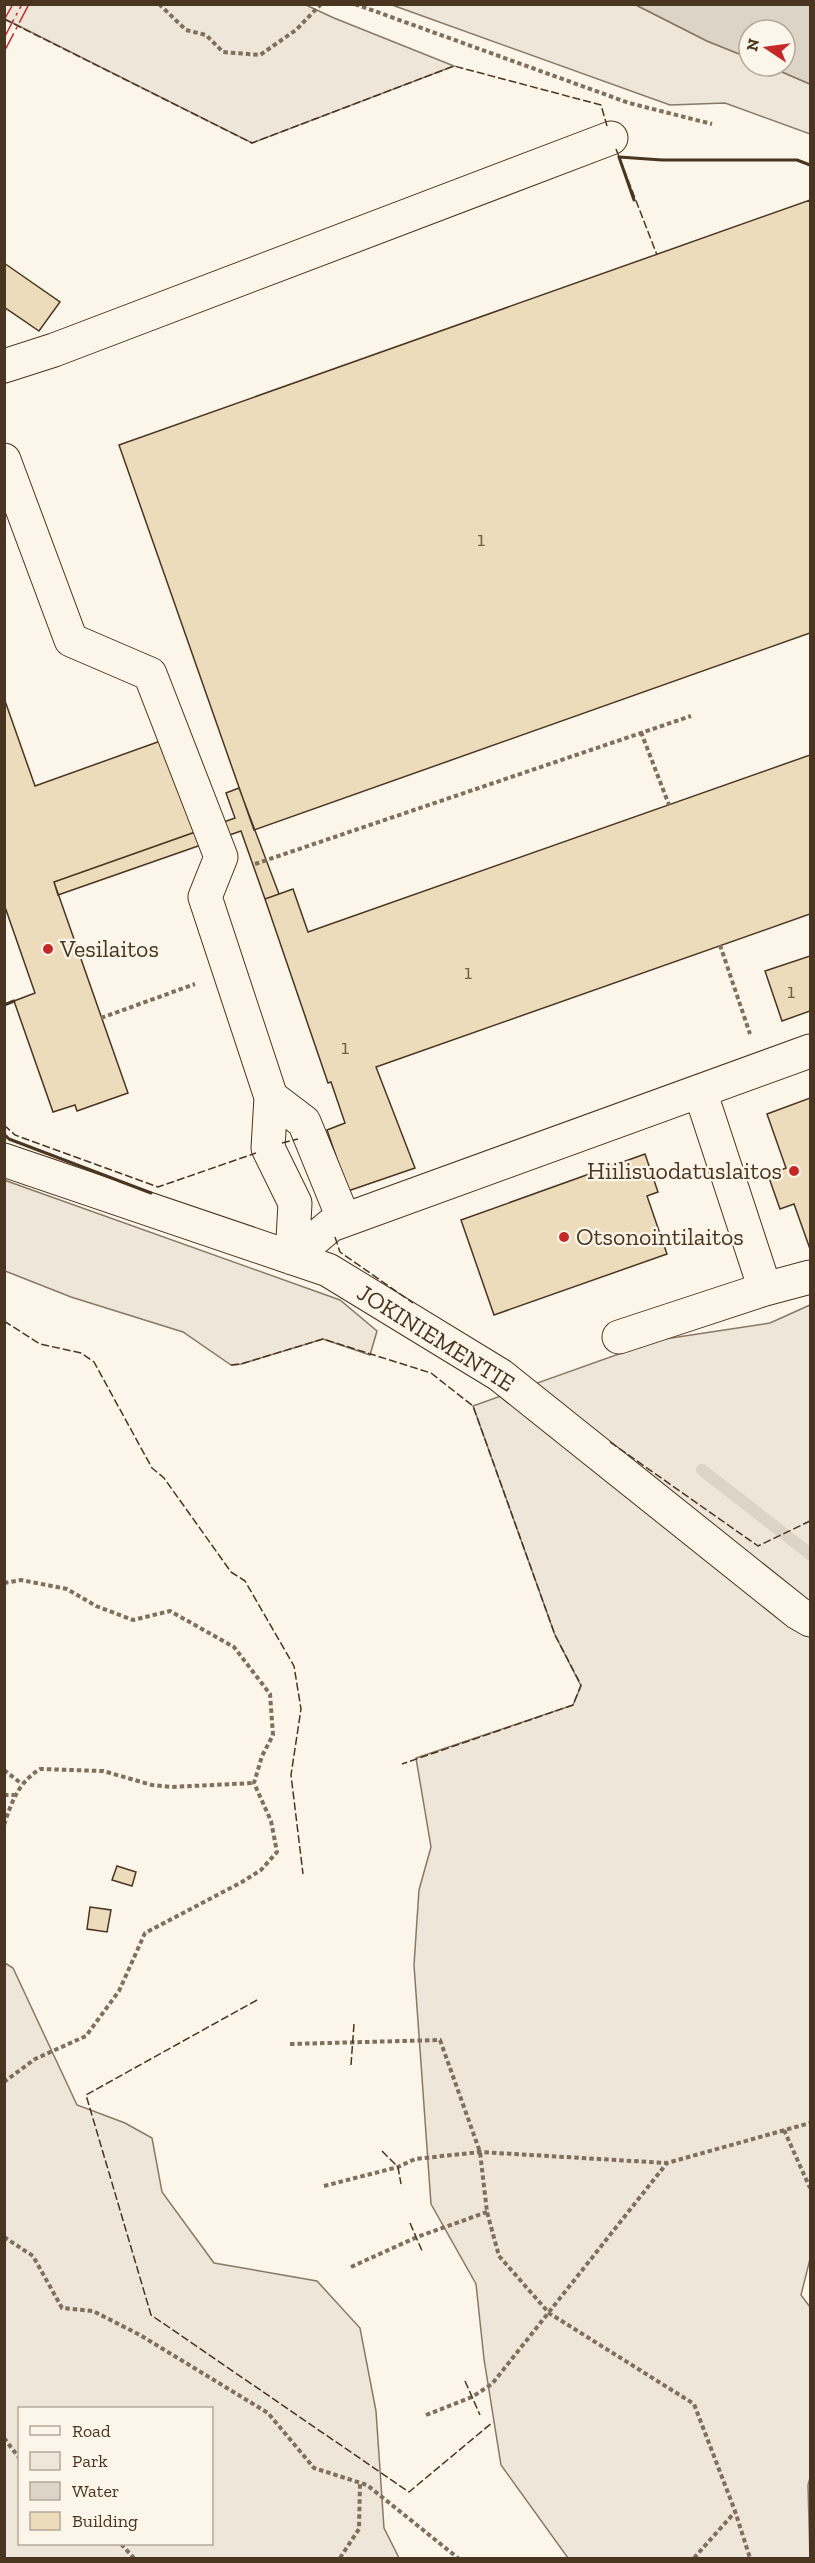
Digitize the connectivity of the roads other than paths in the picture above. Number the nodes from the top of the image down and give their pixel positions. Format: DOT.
graph roads {
  1 [pos="611,138"];
  2 [pos="4,366"];
  3 [pos="4,460"];
  4 [pos="810,1051"];
  5 [pos="700,1091"];
  6 [pos="271,1097"];
  7 [pos="4,1160"];
  8 [pos="344,1220"];
  9 [pos="292,1258"];
  10 [pos="810,1277"];
  11 [pos="765,1288"];
  12 [pos="619,1337"];
  13 [pos="810,1620"];
  1 -- 2 [label="street"];
  3 -- 6 [label="street"];
  4 -- 5 [label="street"];
  5 -- 8 [label="street"];
  5 -- 11 [label="street"];
  6 -- 8 [label="street"];
  6 -- 9 [label="street"];
  7 -- 9 [label="street, JOKINIEMENTIE"];
  8 -- 9 [label="street"];
  9 -- 13 [label="street, JOKINIEMENTIE"];
  10 -- 11 [label="street"];
  11 -- 12 [label="street"];
}
